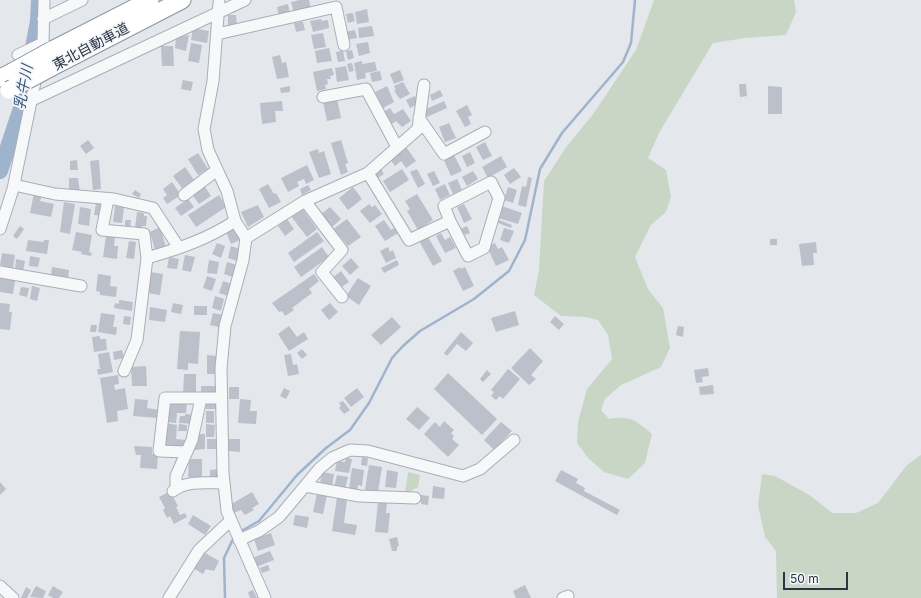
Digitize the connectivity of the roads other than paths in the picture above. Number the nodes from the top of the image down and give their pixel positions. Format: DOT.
graph roads {
  1 [pos="44,0"];
  2 [pos="82,0"];
  3 [pos="150,0"];
  4 [pos="182,0"];
  5 [pos="245,0"];
  6 [pos="219,8"];
  7 [pos="43,19"];
  8 [pos="217,34"];
  9 [pos="344,45"];
  10 [pos="47,51"];
  11 [pos="18,55"];
  12 [pos="5,84"];
  13 [pos="424,85"];
  14 [pos="323,97"];
  15 [pos="32,100"];
  16 [pos="419,118"];
  17 [pos="485,132"];
  18 [pos="397,147"];
  19 [pos="217,170"];
  20 [pos="368,173"];
  21 [pos="14,185"];
  22 [pos="184,195"];
  23 [pos="108,199"];
  24 [pos="305,201"];
  25 [pos="235,221"];
  26 [pos="450,221"];
  27 [pos="0,229"];
  28 [pos="246,238"];
  29 [pos="179,248"];
  30 [pos="147,258"];
  31 [pos="0,272"];
  32 [pos="81,286"];
  33 [pos="342,298"];
  34 [pos="124,371"];
  35 [pos="201,398"];
  36 [pos="221,398"];
  37 [pos="514,440"];
  38 [pos="186,452"];
  39 [pos="224,483"];
  40 [pos="305,486"];
  41 [pos="415,498"];
  42 [pos="230,520"];
  43 [pos="240,540"];
  44 [pos="0,586"];
  45 [pos="13,598"];
  46 [pos="169,598"];
  47 [pos="265,598"];
  1 -- 7 [label="street"];
  2 -- 7 [label="street"];
  3 -- 10 [label="highway, 東北自動車道"];
  4 -- 10 [label="highway, 東北自動車道"];
  5 -- 6 [label="street"];
  6 -- 8 [label="street"];
  6 -- 15 [label="street"];
  7 -- 10 [label="street"];
  8 -- 9 [label="street"];
  8 -- 19 [label="street"];
  10 -- 11 [label="street"];
  10 -- 12 [label="highway, 東北自動車道, bridge"];
  10 -- 15 [label="street"];
  13 -- 16 [label="street"];
  14 -- 18 [label="street"];
  15 -- 21 [label="street"];
  16 -- 17 [label="street"];
  16 -- 18 [label="street"];
  18 -- 20 [label="street"];
  19 -- 22 [label="street"];
  19 -- 25 [label="street"];
  20 -- 24 [label="street"];
  20 -- 26 [label="street"];
  21 -- 23 [label="street"];
  21 -- 27 [label="street"];
  23 -- 29 [label="street"];
  23 -- 30 [label="street"];
  24 -- 28 [label="street"];
  24 -- 33 [label="street"];
  25 -- 28 [label="street"];
  25 -- 29 [label="street"];
  26 -- 26 [label="street"];
  28 -- 36 [label="street"];
  29 -- 30 [label="street"];
  30 -- 34 [label="street"];
  31 -- 32 [label="street"];
  35 -- 36 [label="street"];
  35 -- 38 [label="street"];
  35 -- 38 [label="street"];
  36 -- 39 [label="street"];
  37 -- 40 [label="street"];
  38 -- 39 [label="street"];
  39 -- 42 [label="street"];
  40 -- 41 [label="street"];
  40 -- 43 [label="street"];
  42 -- 43 [label="street"];
  42 -- 46 [label="street"];
  43 -- 47 [label="street"];
  44 -- 45 [label="street"];
}
